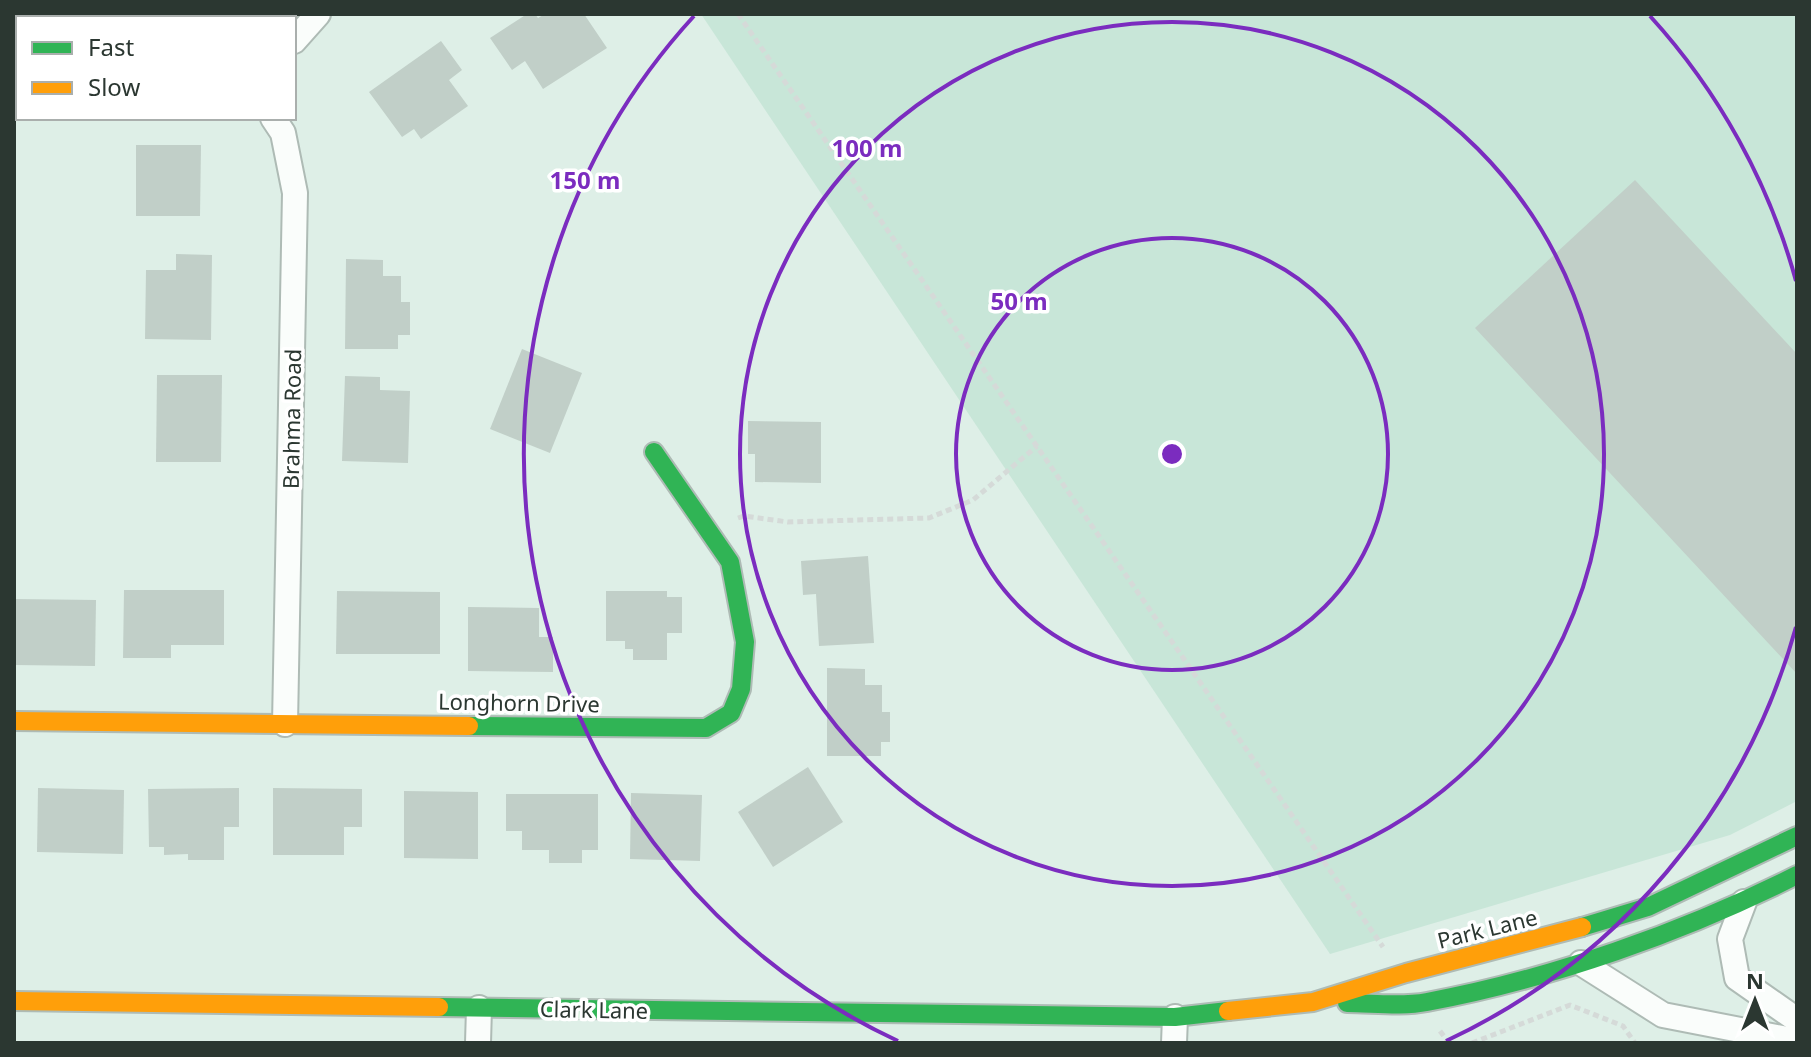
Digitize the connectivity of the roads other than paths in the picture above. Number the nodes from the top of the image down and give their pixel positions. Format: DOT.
graph roads {
  1 [pos="318,14"];
  2 [pos="296,39"];
  3 [pos="274,120"];
  4 [pos="654,452"];
  5 [pos="14,721"];
  6 [pos="285,724"];
  7 [pos="1797,836"];
  8 [pos="1797,875"];
  9 [pos="1744,902"];
  10 [pos="1581,963"];
  11 [pos="14,1001"];
  12 [pos="1313,1002"];
  13 [pos="479,1008"];
  14 [pos="1175,1017"];
  15 [pos="1797,1020"];
  16 [pos="1797,1041"];
  17 [pos="478,1043"];
  18 [pos="1174,1043"];
  1 -- 2 [label="street"];
  3 -- 6 [label="street, Brahma Road"];
  4 -- 6 [label="street, Longhorn Drive"];
  5 -- 6 [label="street, Longhorn Drive"];
  7 -- 12 [label="street, Park Lane"];
  8 -- 9 [label="street"];
  9 -- 10 [label="street"];
  9 -- 15 [label="street"];
  10 -- 12 [label="street"];
  10 -- 16 [label="street"];
  11 -- 13 [label="street, Clark Lane"];
  12 -- 14 [label="street, Park Lane"];
  13 -- 14 [label="street, Clark Lane"];
  13 -- 17 [label="street"];
  14 -- 18 [label="street"];
}
